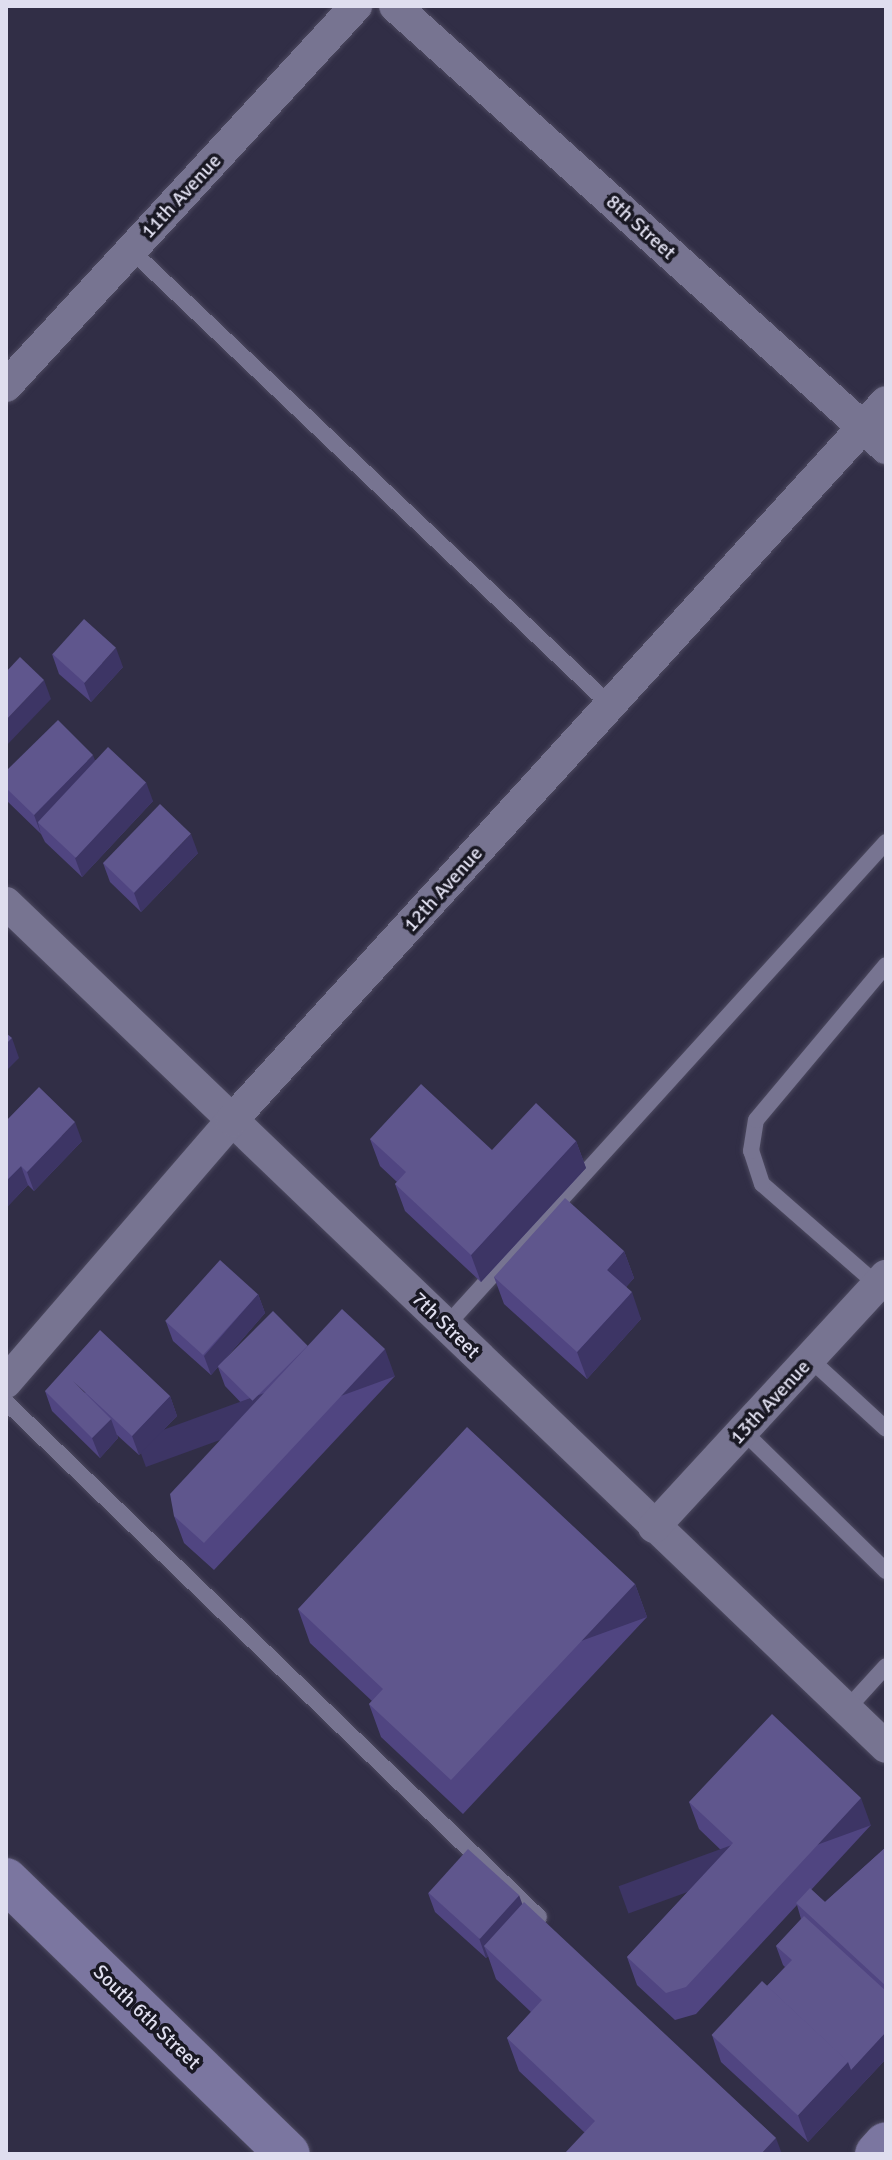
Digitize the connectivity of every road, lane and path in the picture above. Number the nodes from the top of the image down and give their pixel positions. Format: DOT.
graph roads {
  1 [pos="356,6"];
  2 [pos="395,6"];
  3 [pos="131,250"];
  4 [pos="6,386"];
  5 [pos="886,402"];
  6 [pos="863,426"];
  7 [pos="886,448"];
  8 [pos="610,705"];
  9 [pos="886,842"];
  10 [pos="6,903"];
  11 [pos="886,965"];
  12 [pos="232,1120"];
  13 [pos="883,1284"];
  14 [pos="446,1326"];
  15 [pos="810,1359"];
  16 [pos="6,1382"];
  17 [pos="6,1402"];
  18 [pos="886,1429"];
  19 [pos="743,1431"];
  20 [pos="654,1527"];
  21 [pos="886,1571"];
  22 [pos="886,1666"];
  23 [pos="846,1710"];
  24 [pos="886,1747"];
  25 [pos="6,1880"];
  26 [pos="556,1933"];
  27 [pos="886,2144"];
  28 [pos="288,2154"];
  29 [pos="877,2154"];
  1 -- 3 [label="street, 11th Avenue"];
  2 -- 6 [label="street, 8th Street"];
  3 -- 4 [label="street, 11th Avenue"];
  3 -- 8 [label="lane"];
  5 -- 6 [label="street, 12th Avenue"];
  6 -- 7 [label="street, 8th Street"];
  6 -- 8 [label="street, 12th Avenue"];
  8 -- 12 [label="street, 12th Avenue"];
  9 -- 14 [label="lane"];
  10 -- 12 [label="street, 7th Street"];
  11 -- 13 [label="lane"];
  12 -- 14 [label="street, 7th Street"];
  12 -- 16 [label="street, 12th Avenue"];
  13 -- 15 [label="street, 13th Avenue"];
  14 -- 20 [label="street, 7th Street"];
  15 -- 18 [label="lane"];
  15 -- 19 [label="street, 13th Avenue"];
  17 -- 26 [label="lane"];
  19 -- 20 [label="street, 13th Avenue"];
  19 -- 21 [label="lane"];
  20 -- 23 [label="street, 7th Street"];
  22 -- 23 [label="lane"];
  23 -- 24 [label="street, 7th Street"];
  25 -- 28 [label="street, South 6th Street"];
  27 -- 29 [label="street"];
}
